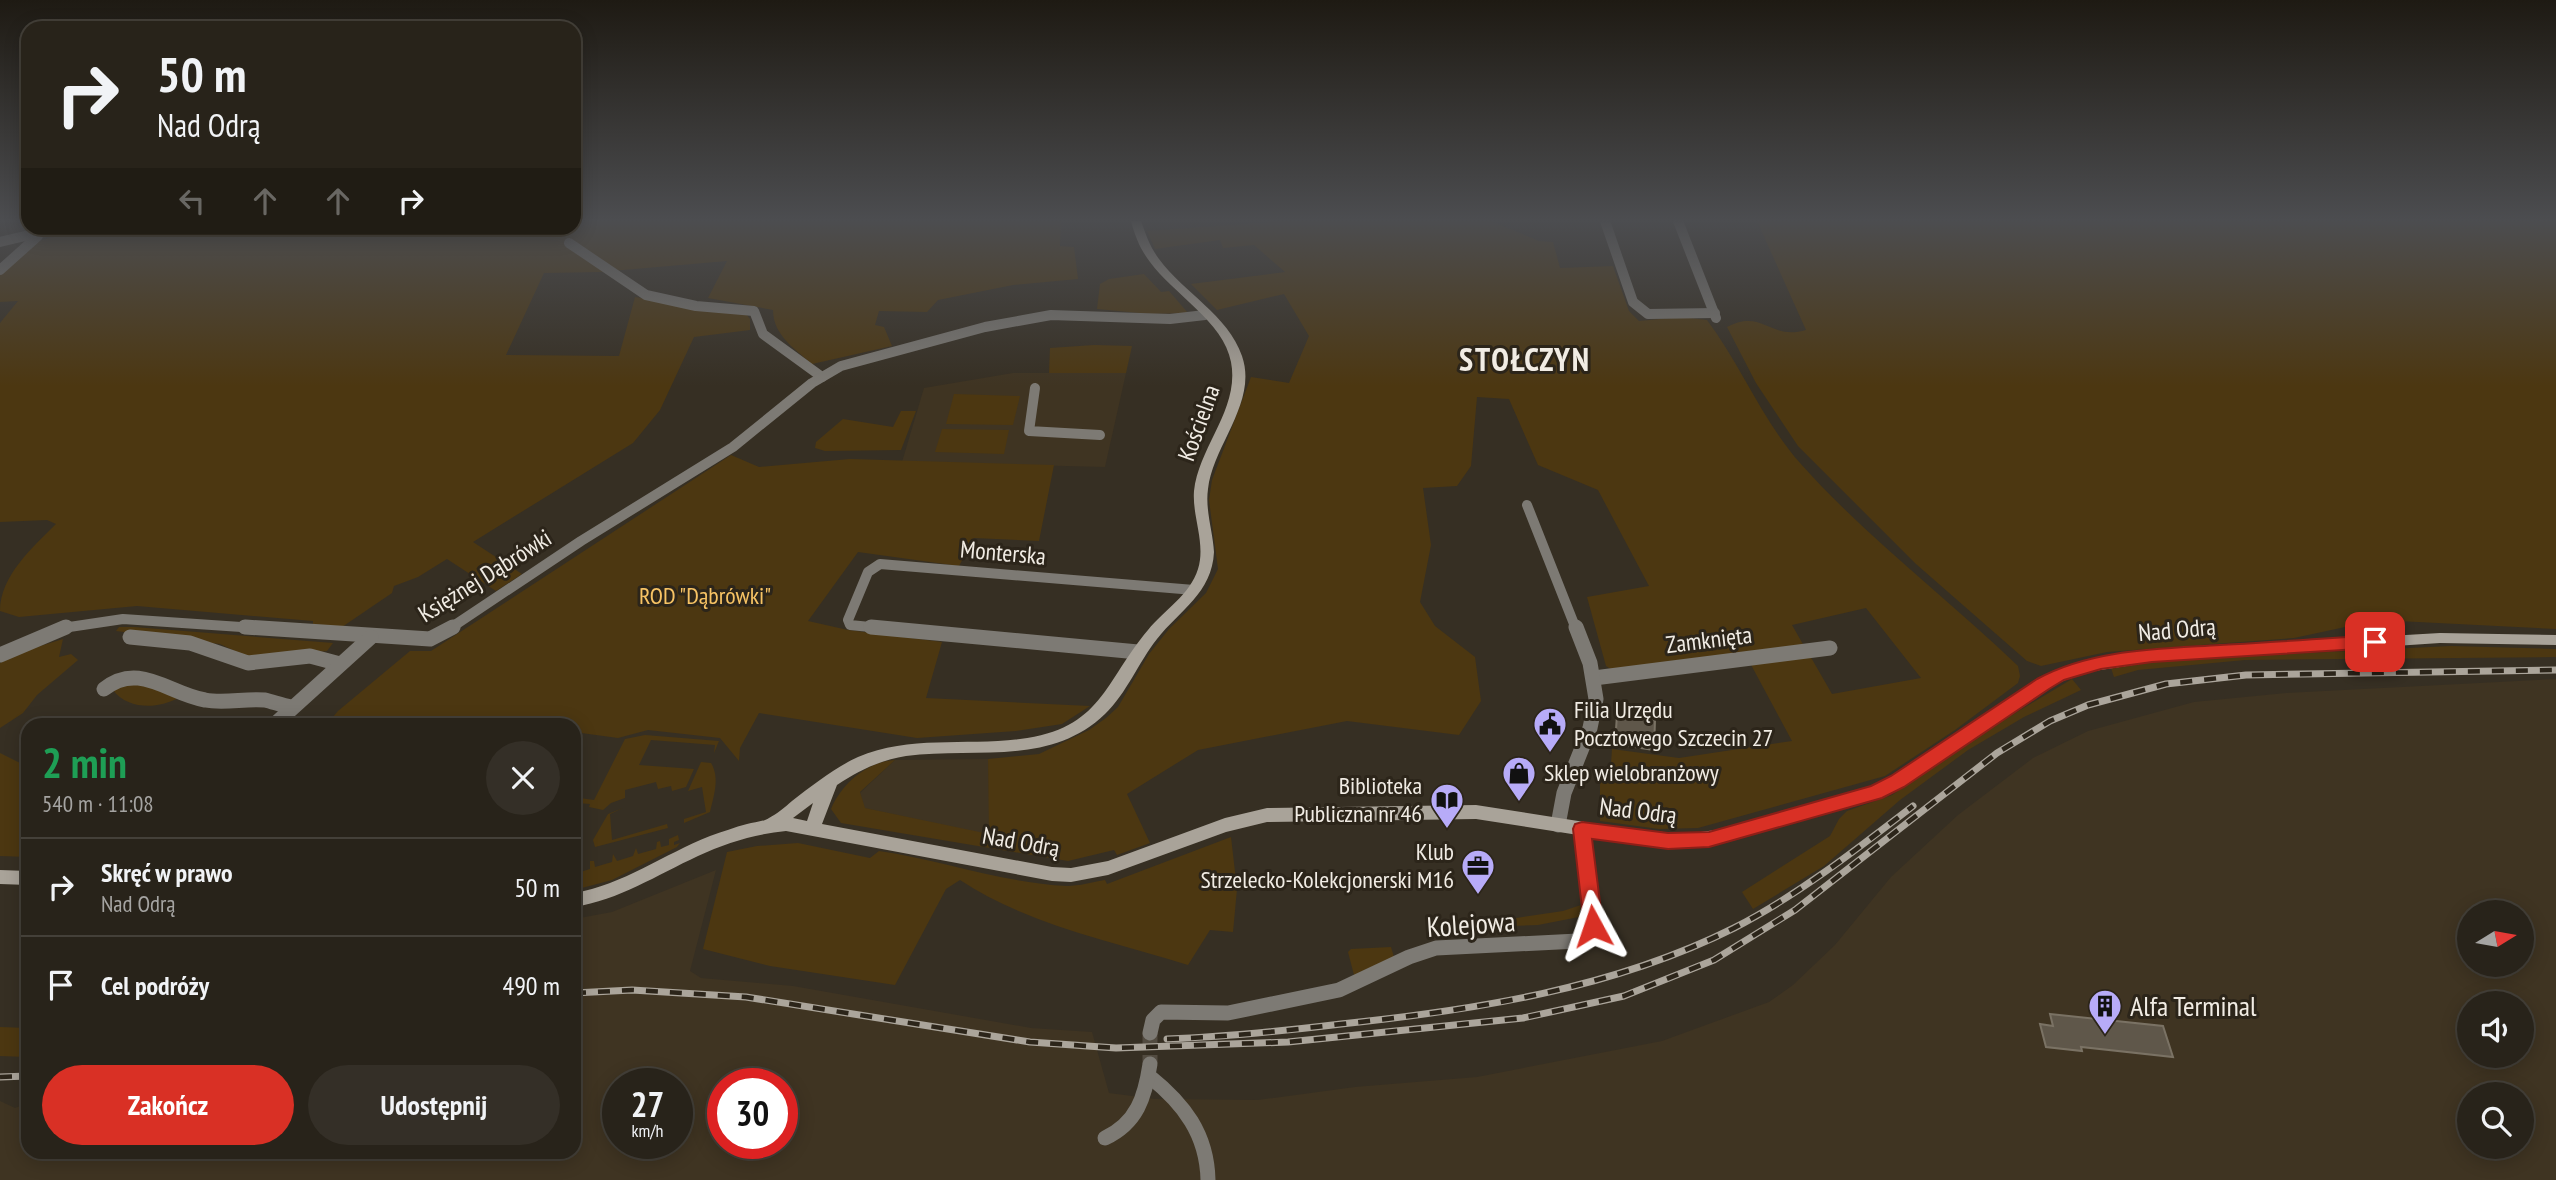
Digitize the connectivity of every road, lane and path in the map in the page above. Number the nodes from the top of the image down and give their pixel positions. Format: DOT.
graph roads {
  1 [pos="618,276"];
  2 [pos="1170,276"];
  3 [pos="1624,276"];
  4 [pos="1700,276"];
  5 [pos="1205,315"];
  6 [pos="822,377"];
  7 [pos="1035,388"];
  8 [pos="1100,435"];
  9 [pos="1527,505"];
  10 [pos="1194,590"];
  11 [pos="130,637"];
  12 [pos="371,637"];
  13 [pos="2556,640"];
  14 [pos="1830,648"];
  15 [pos="1138,652"];
  16 [pos="0,655"];
  17 [pos="340,664"];
  18 [pos="1594,678"];
  19 [pos="104,689"];
  20 [pos="291,707"];
  21 [pos="281,718"];
  22 [pos="835,781"];
  23 [pos="1558,825"];
  24 [pos="770,827"];
  25 [pos="813,827"];
  26 [pos="1582,829"];
  27 [pos="0,877"];
  28 [pos="21,878"];
  29 [pos="581,898"];
  30 [pos="1150,1033"];
  31 [pos="1105,1138"];
  32 [pos="1208,1180"];
  1 -- 6 [label="street"];
  2 -- 5 [label="street, Kościelna"];
  3 -- 4 [label="street"];
  5 -- 6 [label="street, Księżnej Dąbrówki"];
  5 -- 10 [label="street, Kościelna"];
  6 -- 12 [label="street, Księżnej Dąbrówki"];
  7 -- 8 [label="street"];
  9 -- 18 [label="street"];
  10 -- 15 [label="street, Kościelna"];
  10 -- 15 [label="street, Monterska"];
  11 -- 17 [label="street"];
  12 -- 16 [label="street, Księżnej Dąbrówki"];
  12 -- 17 [label="street"];
  13 -- 26 [label="street, Nad Odrą"];
  14 -- 18 [label="street, Zamknięta"];
  15 -- 22 [label="street, Kościelna"];
  17 -- 20 [label="street"];
  18 -- 23 [label="street"];
  19 -- 20 [label="street"];
  20 -- 21 [label="street"];
  22 -- 24 [label="street, Kościelna"];
  22 -- 25 [label="street, Kościelna"];
  23 -- 25 [label="street, Nad Odrą"];
  23 -- 26 [label="street, Nad Odrą"];
  24 -- 25 [label="street, Nad Odrą"];
  24 -- 29 [label="street, Nad Odrą"];
  26 -- 30 [label="street, Kolejowa"];
  27 -- 28 [label="street"];
  31 -- 32 [label="street"];
}
